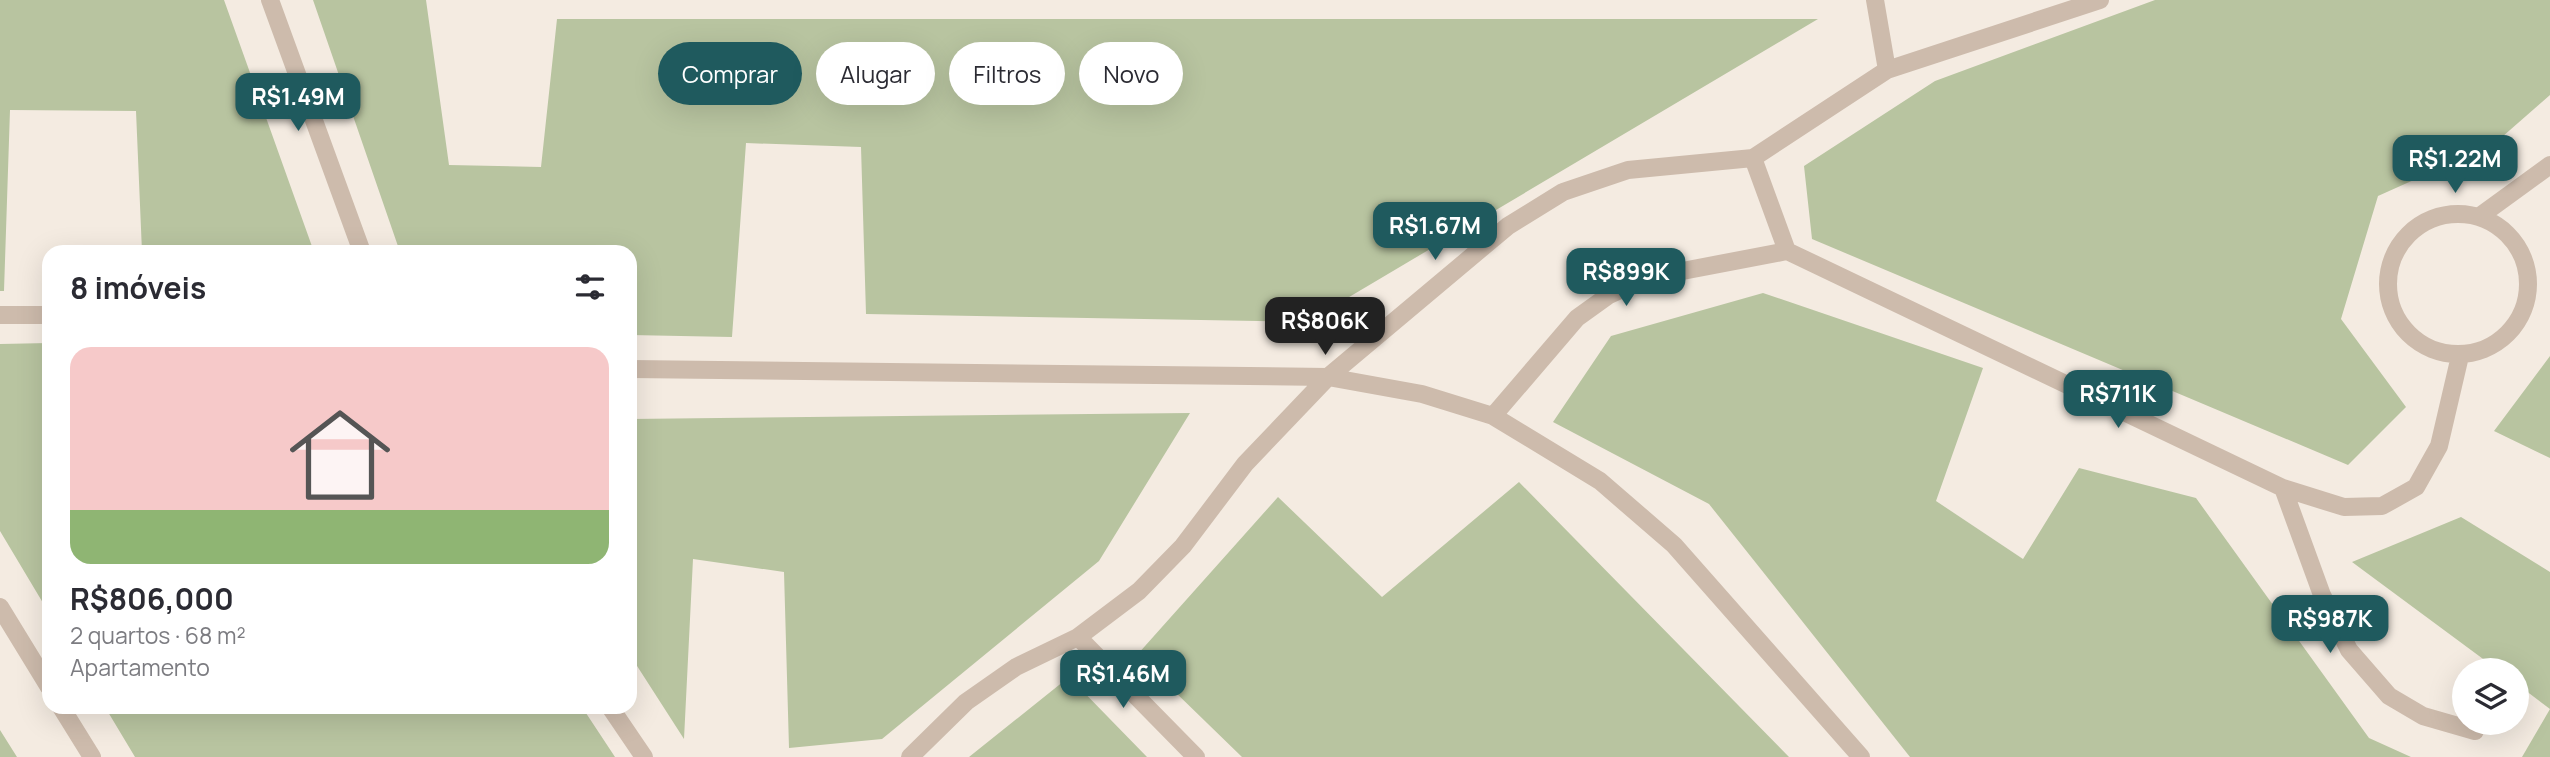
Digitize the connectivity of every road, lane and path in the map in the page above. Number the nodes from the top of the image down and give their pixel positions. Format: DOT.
graph roads {
  1 [pos="270,0"];
  2 [pos="1875,0"];
  3 [pos="2100,0"];
  4 [pos="1887,70"];
  5 [pos="1753,158"];
  6 [pos="2550,164"];
  7 [pos="2480,216"];
  8 [pos="359,245"];
  9 [pos="1787,251"];
  10 [pos="0,315"];
  11 [pos="42,315"];
  12 [pos="2460,356"];
  13 [pos="637,369"];
  14 [pos="1328,377"];
  15 [pos="1493,416"];
  16 [pos="2283,488"];
  17 [pos="0,607"];
  18 [pos="1078,637"];
  19 [pos="42,676"];
  20 [pos="65,714"];
  21 [pos="615,714"];
  22 [pos="2452,725"];
  23 [pos="92,757"];
  24 [pos="644,757"];
  25 [pos="910,757"];
  26 [pos="1196,757"];
  27 [pos="1861,757"];
  1 -- 8 [label="street"];
  2 -- 4 [label="street"];
  3 -- 4 [label="street"];
  4 -- 5 [label="street"];
  5 -- 9 [label="street"];
  5 -- 14 [label="street"];
  6 -- 7 [label="street"];
  7 -- 12 [label="street"];
  7 -- 12 [label="street"];
  9 -- 15 [label="street"];
  9 -- 16 [label="street"];
  10 -- 11 [label="street"];
  12 -- 16 [label="street"];
  13 -- 14 [label="street"];
  14 -- 15 [label="street"];
  14 -- 18 [label="street"];
  15 -- 27 [label="street"];
  16 -- 22 [label="street"];
  17 -- 19 [label="street"];
  18 -- 25 [label="street"];
  18 -- 26 [label="street"];
  20 -- 23 [label="street"];
  21 -- 24 [label="street"];
}
